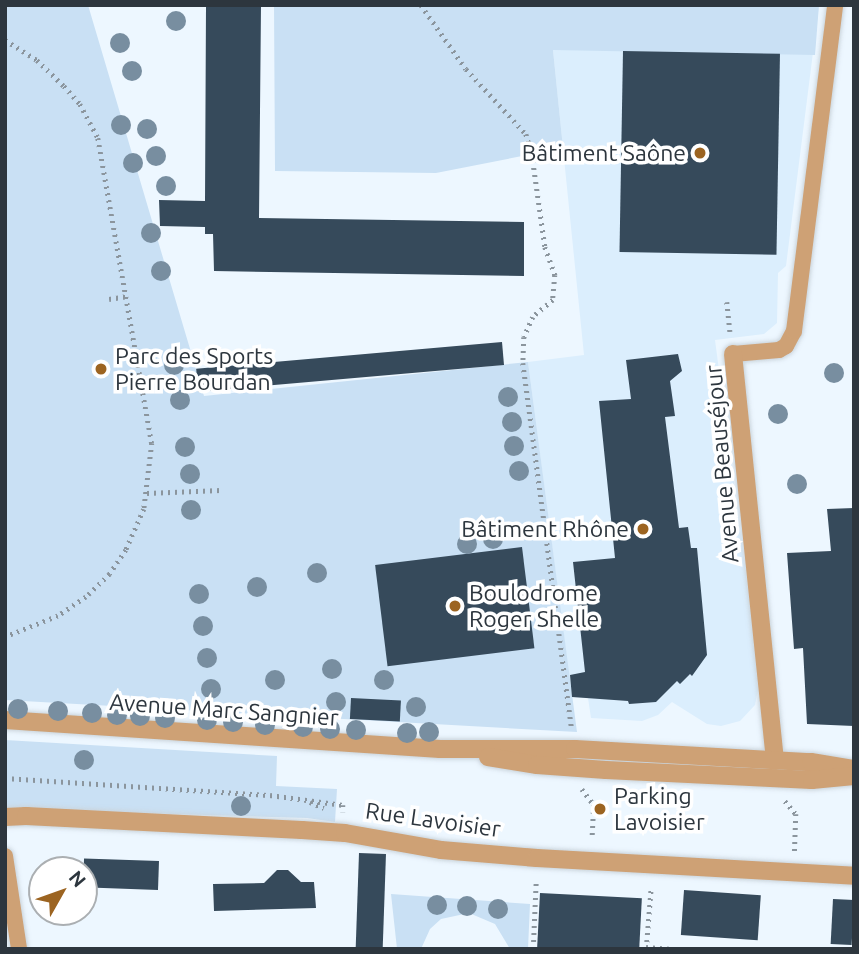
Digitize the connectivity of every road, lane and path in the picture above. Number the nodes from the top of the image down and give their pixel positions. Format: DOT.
graph roads {
  1 [pos="421,5"];
  2 [pos="835,5"];
  3 [pos="5,40"];
  4 [pos="128,296"];
  5 [pos="108,299"];
  6 [pos="727,302"];
  7 [pos="733,354"];
  8 [pos="221,490"];
  9 [pos="147,493"];
  10 [pos="5,637"];
  11 [pos="5,720"];
  12 [pos="440,748"];
  13 [pos="575,749"];
  14 [pos="573,768"];
  15 [pos="854,769"];
  16 [pos="775,770"];
  17 [pos="854,776"];
  18 [pos="5,778"];
  19 [pos="310,802"];
  20 [pos="343,805"];
  21 [pos="346,816"];
  22 [pos="5,817"];
  23 [pos="580,836"];
  24 [pos="592,837"];
  25 [pos="606,837"];
  26 [pos="782,847"];
  27 [pos="795,848"];
  28 [pos="807,849"];
  29 [pos="5,856"];
  30 [pos="537,858"];
  31 [pos="589,861"];
  32 [pos="653,865"];
  33 [pos="795,873"];
  34 [pos="854,876"];
  35 [pos="646,948"];
  36 [pos="19,949"];
  37 [pos="223,949"];
  38 [pos="257,949"];
  39 [pos="533,949"];
  40 [pos="673,949"];
  1 -- 13 [label="path"];
  2 -- 7 [label="lane, Avenue Beauséjour"];
  3 -- 4 [label="path"];
  4 -- 5 [label="path"];
  4 -- 9 [label="path"];
  6 -- 7 [label="path"];
  7 -- 16 [label="street, Avenue Beauséjour"];
  8 -- 9 [label="path"];
  9 -- 10 [label="path"];
  11 -- 12 [label="street, Avenue Marc Sangnier"];
  12 -- 13 [label="street, Avenue Marc Sangnier"];
  12 -- 14 [label="street, Avenue Marc Sangnier"];
  13 -- 16 [label="street, Avenue Marc Sangnier"];
  14 -- 16 [label="street, Avenue Marc Sangnier"];
  14 -- 24 [label="path"];
  15 -- 16 [label="street, Avenue Marc Sangnier"];
  16 -- 17 [label="street, Avenue Marc Sangnier"];
  16 -- 27 [label="path"];
  18 -- 19 [label="path"];
  19 -- 20 [label="path"];
  19 -- 21 [label="path"];
  22 -- 30 [label="street, Rue Lavoisier"];
  23 -- 24 [label="path"];
  24 -- 25 [label="path"];
  24 -- 31 [label="path"];
  26 -- 27 [label="path"];
  27 -- 28 [label="path"];
  27 -- 33 [label="path"];
  29 -- 36 [label="lane"];
  30 -- 31 [label="street, Rue Lavoisier"];
  30 -- 39 [label="path"];
  31 -- 32 [label="street, Rue Lavoisier"];
  32 -- 33 [label="street, Rue Lavoisier"];
  32 -- 35 [label="path"];
  33 -- 34 [label="street, Rue Lavoisier"];
  35 -- 40 [label="path"];
  37 -- 38 [label="path"];
}
